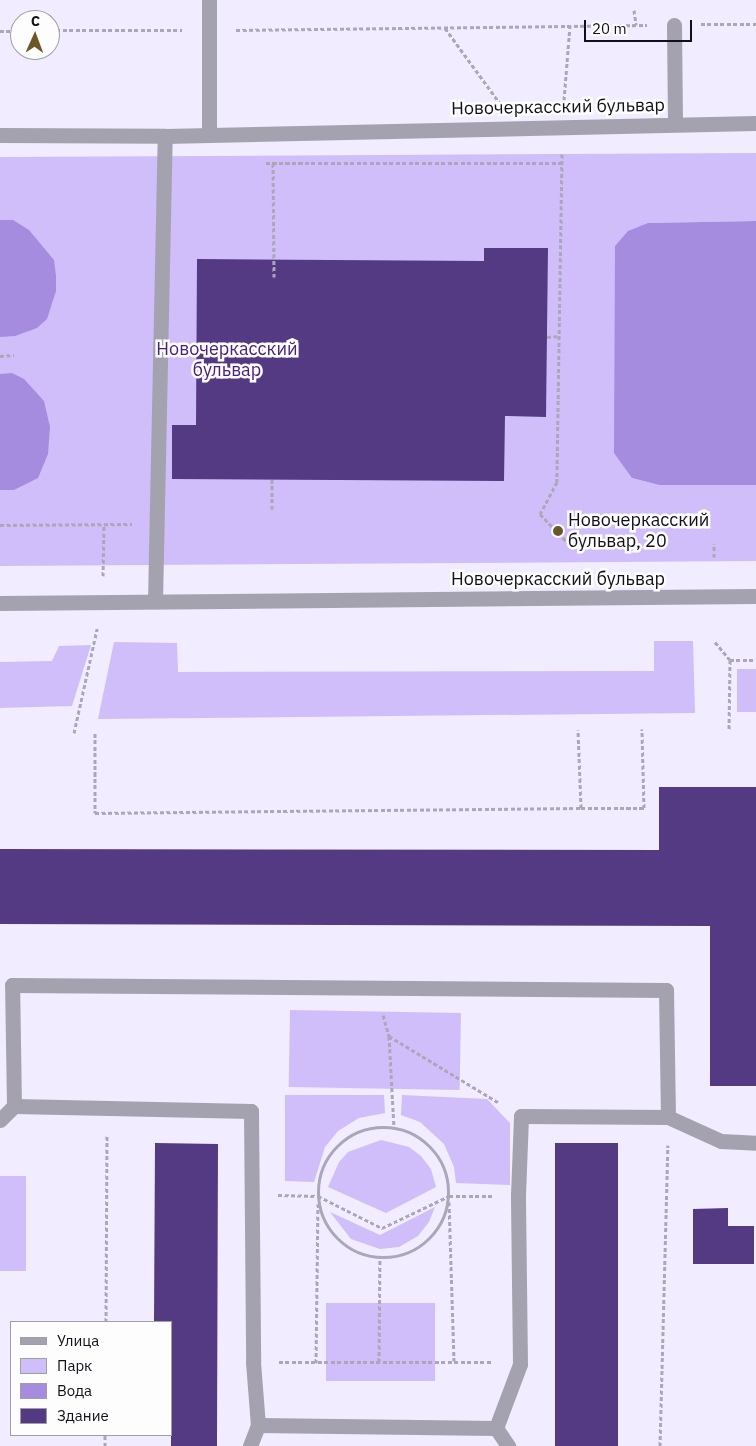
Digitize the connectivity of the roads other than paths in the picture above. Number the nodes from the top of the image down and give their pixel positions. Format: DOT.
graph roads {
  1 [pos="209,0"];
  2 [pos="674,24"];
  3 [pos="756,123"];
  4 [pos="675,124"];
  5 [pos="0,135"];
  6 [pos="209,135"];
  7 [pos="165,136"];
  8 [pos="756,596"];
  9 [pos="155,601"];
  10 [pos="0,603"];
  11 [pos="14,1106"];
  12 [pos="668,1117"];
  13 [pos="0,1120"];
  14 [pos="756,1143"];
  15 [pos="258,1425"];
  16 [pos="496,1428"];
  17 [pos="250,1446"];
  18 [pos="508,1446"];
  1 -- 6 [label="street"];
  2 -- 4 [label="street"];
  3 -- 4 [label="street, Новочеркасский бульвар"];
  4 -- 6 [label="street, Новочеркасский бульвар"];
  5 -- 7 [label="street, Новочеркасский бульвар"];
  6 -- 7 [label="street, Новочеркасский бульвар"];
  7 -- 9 [label="street"];
  8 -- 9 [label="street, Новочеркасский бульвар"];
  9 -- 10 [label="street, Новочеркасский бульвар"];
  11 -- 12 [label="street"];
  11 -- 13 [label="street"];
  11 -- 15 [label="street"];
  12 -- 14 [label="street"];
  12 -- 16 [label="street"];
  15 -- 16 [label="street"];
  15 -- 17 [label="street"];
  16 -- 18 [label="street"];
}
